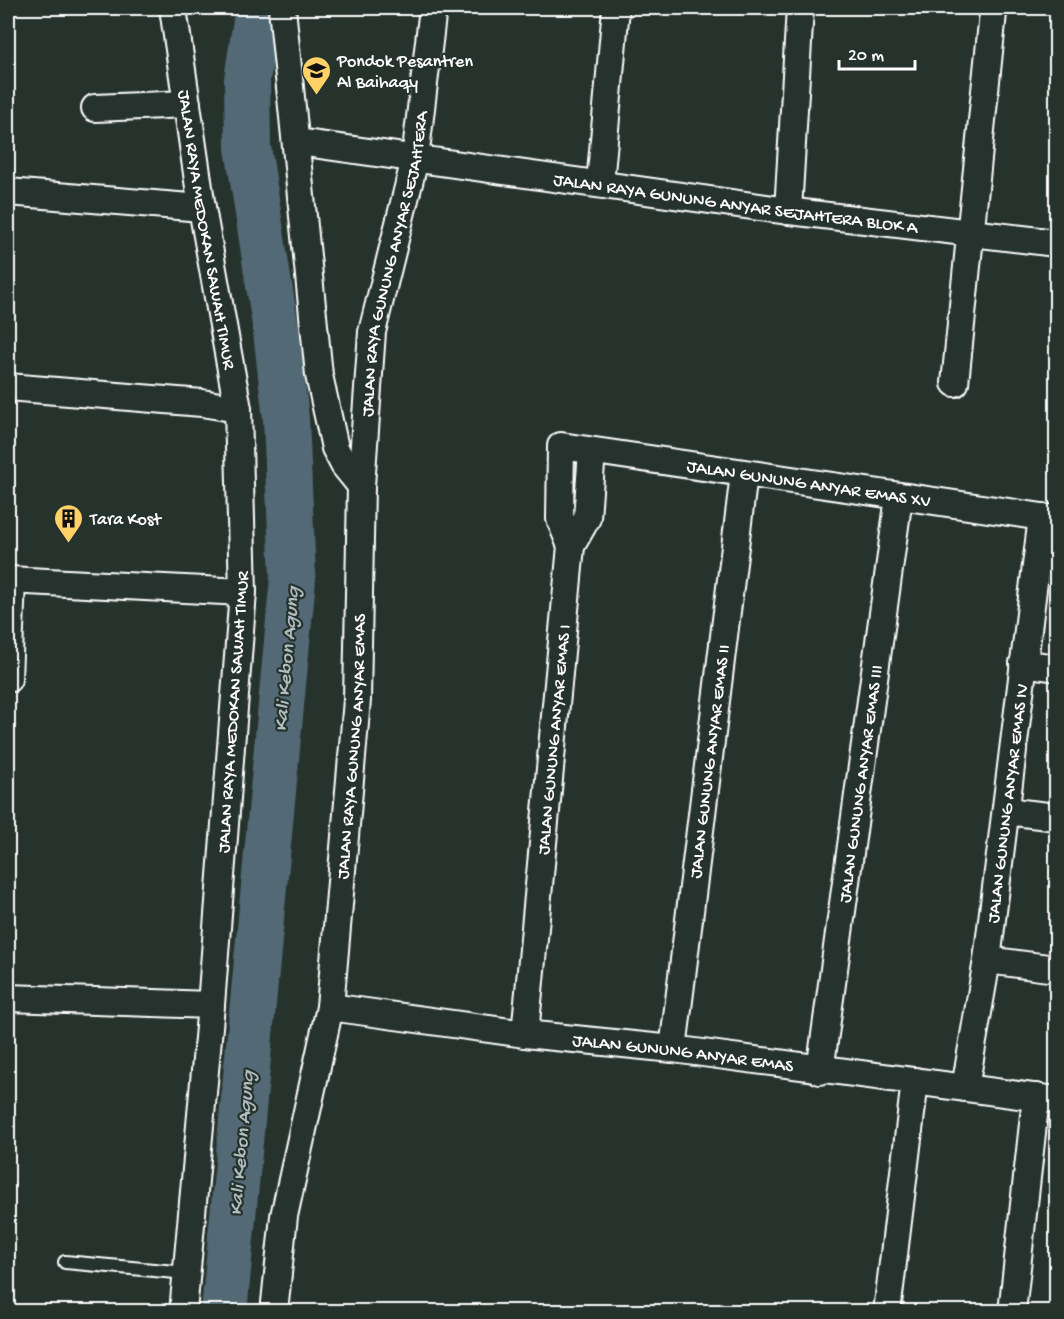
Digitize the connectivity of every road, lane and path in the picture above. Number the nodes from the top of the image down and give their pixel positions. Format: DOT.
graph roads {
  1 [pos="172,8"];
  2 [pos="282,8"];
  3 [pos="432,8"];
  4 [pos="616,8"];
  5 [pos="800,8"];
  6 [pos="993,13"];
  7 [pos="187,104"];
  8 [pos="96,108"];
  9 [pos="298,142"];
  10 [pos="416,159"];
  11 [pos="600,184"];
  12 [pos="8,192"];
  13 [pos="202,208"];
  14 [pos="788,211"];
  15 [pos="971,231"];
  16 [pos="1056,243"];
  17 [pos="955,382"];
  18 [pos="8,387"];
  19 [pos="238,409"];
  20 [pos="561,446"];
  21 [pos="592,451"];
  22 [pos="744,474"];
  23 [pos="361,486"];
  24 [pos="899,497"];
  25 [pos="1049,518"];
  26 [pos="570,546"];
  27 [pos="10,580"];
  28 [pos="243,592"];
  29 [pos="1023,663"];
  30 [pos="1056,668"];
  31 [pos="8,679"];
  32 [pos="1006,811"];
  33 [pos="1056,817"];
  34 [pos="987,960"];
  35 [pos="1056,969"];
  36 [pos="8,998"];
  37 [pos="211,1005"];
  38 [pos="330,1007"];
  39 [pos="525,1034"];
  40 [pos="673,1049"];
  41 [pos="819,1071"];
  42 [pos="915,1081"];
  43 [pos="965,1088"];
  44 [pos="1046,1099"];
  45 [pos="65,1262"];
  46 [pos="187,1273"];
  47 [pos="183,1311"];
  48 [pos="274,1311"];
  49 [pos="887,1311"];
  50 [pos="1012,1311"];
  1 -- 7 [label="street, JALAN RAYA MEDOKAN SAWAH TIMUR"];
  2 -- 9 [label="street"];
  3 -- 10 [label="street, JALAN RAYA GUNUNG ANYAR SEJAHTERA"];
  4 -- 11 [label="street"];
  5 -- 14 [label="street"];
  6 -- 15 [label="street"];
  7 -- 8 [label="street"];
  7 -- 13 [label="street, JALAN RAYA MEDOKAN SAWAH TIMUR"];
  9 -- 10 [label="street, JALAN RAYA GUNUNG ANYAR SEJAHTERA BLOK A"];
  9 -- 23 [label="street"];
  10 -- 11 [label="street, JALAN RAYA GUNUNG ANYAR SEJAHTERA BLOK A"];
  10 -- 23 [label="street, JALAN RAYA GUNUNG ANYAR SEJAHTERA"];
  11 -- 14 [label="street, JALAN RAYA GUNUNG ANYAR SEJAHTERA BLOK A"];
  12 -- 13 [label="street"];
  13 -- 19 [label="street, JALAN RAYA MEDOKAN SAWAH TIMUR"];
  14 -- 15 [label="street, JALAN RAYA GUNUNG ANYAR SEJAHTERA BLOK A"];
  15 -- 16 [label="street, JALAN RAYA GUNUNG ANYAR SEJAHTERA BLOK A"];
  15 -- 17 [label="street"];
  18 -- 19 [label="street"];
  19 -- 28 [label="street, JALAN RAYA MEDOKAN SAWAH TIMUR"];
  20 -- 21 [label="street, JALAN GUNUNG ANYAR EMAS XV"];
  20 -- 26 [label="street, JALAN GUNUNG ANYAR EMAS I"];
  21 -- 22 [label="street, JALAN GUNUNG ANYAR EMAS XV"];
  21 -- 26 [label="street"];
  22 -- 24 [label="street, JALAN GUNUNG ANYAR EMAS XV"];
  22 -- 40 [label="street, JALAN GUNUNG ANYAR EMAS II"];
  23 -- 38 [label="street, JALAN RAYA GUNUNG ANYAR EMAS"];
  24 -- 25 [label="street, JALAN GUNUNG ANYAR EMAS XV"];
  24 -- 41 [label="street, JALAN GUNUNG ANYAR EMAS III"];
  25 -- 29 [label="street, JALAN GUNUNG ANYAR EMAS IV"];
  26 -- 39 [label="street, JALAN GUNUNG ANYAR EMAS I"];
  27 -- 28 [label="street"];
  27 -- 31 [label="street"];
  28 -- 37 [label="street, JALAN RAYA MEDOKAN SAWAH TIMUR"];
  29 -- 30 [label="street"];
  29 -- 32 [label="street, JALAN GUNUNG ANYAR EMAS IV"];
  32 -- 33 [label="street"];
  32 -- 34 [label="street, JALAN GUNUNG ANYAR EMAS IV"];
  34 -- 35 [label="street"];
  34 -- 43 [label="street, JALAN GUNUNG ANYAR EMAS IV"];
  36 -- 37 [label="street"];
  37 -- 46 [label="street, JALAN RAYA MEDOKAN SAWAH TIMUR"];
  38 -- 39 [label="street, JALAN GUNUNG ANYAR EMAS"];
  38 -- 48 [label="street, JALAN RAYA GUNUNG ANYAR EMAS"];
  39 -- 40 [label="street, JALAN GUNUNG ANYAR EMAS"];
  40 -- 41 [label="street, JALAN GUNUNG ANYAR EMAS"];
  41 -- 42 [label="street, JALAN GUNUNG ANYAR EMAS"];
  42 -- 43 [label="street, JALAN GUNUNG ANYAR EMAS"];
  42 -- 49 [label="street"];
  43 -- 44 [label="street, JALAN GUNUNG ANYAR EMAS"];
  44 -- 50 [label="street"];
  45 -- 46 [label="lane"];
  46 -- 47 [label="street, JALAN RAYA MEDOKAN SAWAH TIMUR"];
}
